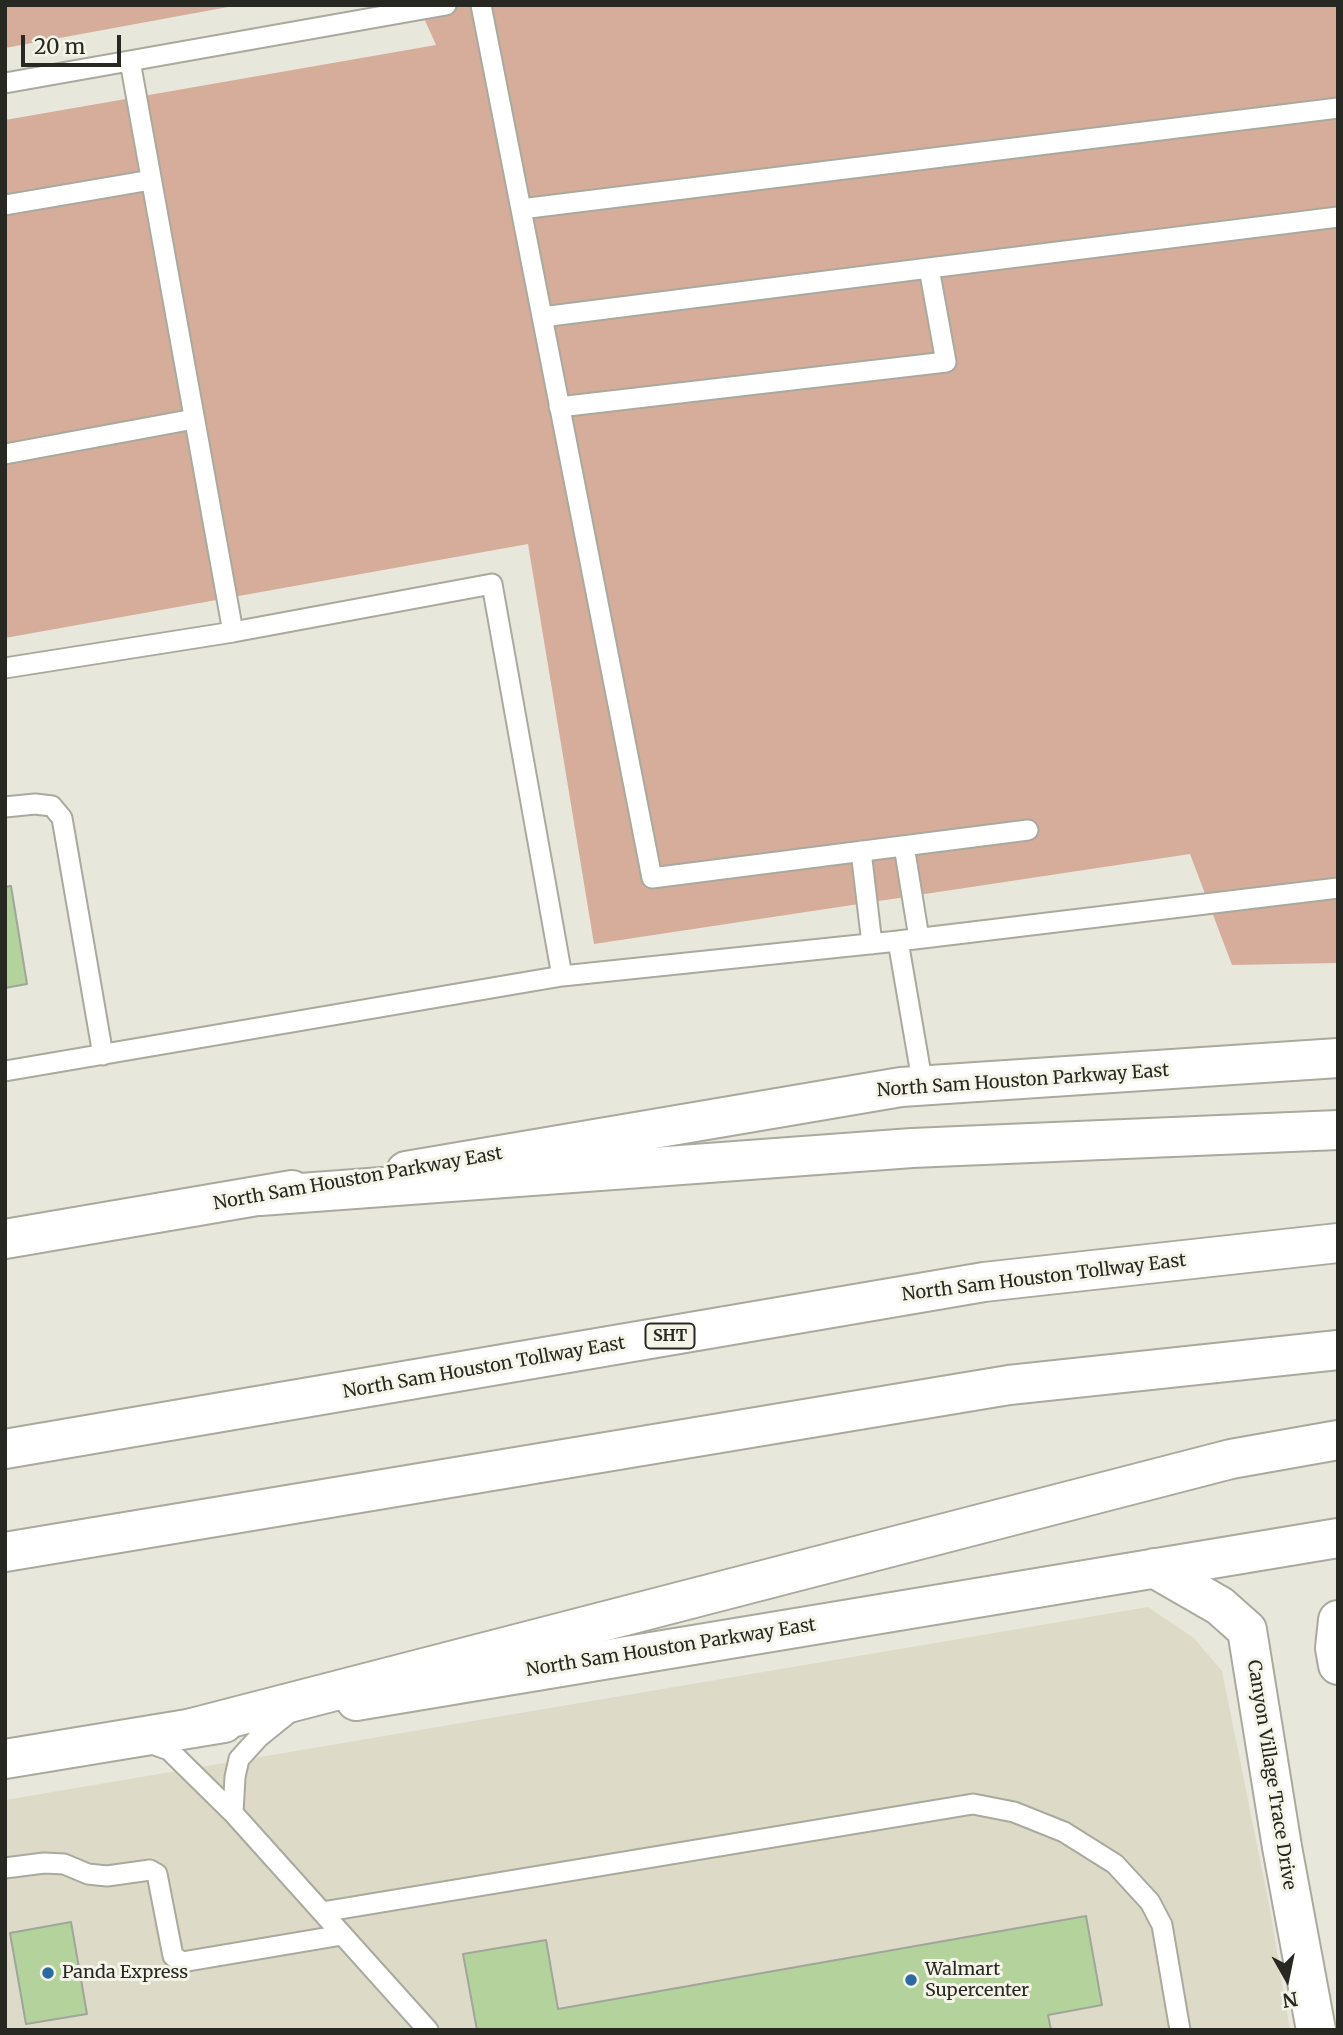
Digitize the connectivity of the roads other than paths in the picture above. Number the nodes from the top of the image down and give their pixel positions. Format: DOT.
graph roads {
  1 [pos="446,5"];
  2 [pos="481,5"];
  3 [pos="130,61"];
  4 [pos="5,83"];
  5 [pos="1338,108"];
  6 [pos="151,180"];
  7 [pos="5,205"];
  8 [pos="521,209"];
  9 [pos="1338,217"];
  10 [pos="929,268"];
  11 [pos="542,317"];
  12 [pos="559,407"];
  13 [pos="194,419"];
  14 [pos="5,454"];
  15 [pos="233,632"];
  16 [pos="5,668"];
  17 [pos="5,807"];
  18 [pos="1028,830"];
  19 [pos="904,846"];
  20 [pos="861,851"];
  21 [pos="1338,888"];
  22 [pos="919,938"];
  23 [pos="898,941"];
  24 [pos="872,944"];
  25 [pos="562,976"];
  26 [pos="103,1055"];
  27 [pos="1338,1058"];
  28 [pos="5,1072"];
  29 [pos="923,1086"];
  30 [pos="1338,1130"];
  31 [pos="260,1196"];
  32 [pos="5,1239"];
  33 [pos="1338,1243"];
  34 [pos="1338,1350"];
  35 [pos="1338,1440"];
  36 [pos="5,1449"];
  37 [pos="1338,1538"];
  38 [pos="5,1552"];
  39 [pos="1154,1568"];
  40 [pos="1338,1620"];
  41 [pos="1338,1665"];
  42 [pos="290,1712"];
  43 [pos="192,1728"];
  44 [pos="134,1738"];
  45 [pos="5,1759"];
  46 [pos="233,1813"];
  47 [pos="5,1868"];
  48 [pos="322,1913"];
  49 [pos="342,1935"];
  50 [pos="428,2030"];
  51 [pos="1180,2030"];
  52 [pos="1316,2030"];
  1 -- 3 [label="lane"];
  2 -- 8 [label="lane"];
  3 -- 4 [label="lane"];
  3 -- 6 [label="lane"];
  5 -- 8 [label="lane"];
  6 -- 7 [label="lane"];
  6 -- 13 [label="lane"];
  8 -- 11 [label="lane"];
  9 -- 10 [label="lane"];
  10 -- 11 [label="lane"];
  10 -- 12 [label="lane"];
  11 -- 12 [label="lane"];
  12 -- 20 [label="lane"];
  13 -- 14 [label="lane"];
  13 -- 15 [label="lane"];
  15 -- 16 [label="lane"];
  15 -- 25 [label="lane"];
  17 -- 26 [label="lane"];
  18 -- 19 [label="lane"];
  19 -- 20 [label="lane"];
  19 -- 22 [label="lane"];
  20 -- 24 [label="lane"];
  21 -- 22 [label="lane"];
  22 -- 23 [label="lane"];
  23 -- 24 [label="lane"];
  23 -- 29 [label="lane"];
  24 -- 25 [label="lane"];
  25 -- 26 [label="lane"];
  26 -- 28 [label="lane"];
  27 -- 29 [label="main road, North Sam Houston Parkway East"];
  29 -- 31 [label="main road, North Sam Houston Parkway East"];
  30 -- 31 [label="main road"];
  31 -- 32 [label="main road, North Sam Houston Parkway East"];
  33 -- 36 [label="main road, North Sam Houston Tollway East / SHT"];
  34 -- 38 [label="main road"];
  35 -- 43 [label="main road"];
  37 -- 39 [label="main road, North Sam Houston Parkway East"];
  39 -- 42 [label="main road, North Sam Houston Parkway East"];
  39 -- 52 [label="main road, Canyon Village Trace Drive"];
  40 -- 41 [label="main road"];
  42 -- 43 [label="main road, North Sam Houston Parkway East"];
  42 -- 46 [label="lane"];
  43 -- 44 [label="main road, North Sam Houston Parkway East"];
  44 -- 45 [label="main road, North Sam Houston Parkway East"];
  44 -- 46 [label="lane"];
  46 -- 48 [label="lane"];
  47 -- 49 [label="lane"];
  48 -- 49 [label="lane"];
  48 -- 51 [label="lane"];
  49 -- 50 [label="lane"];
}
